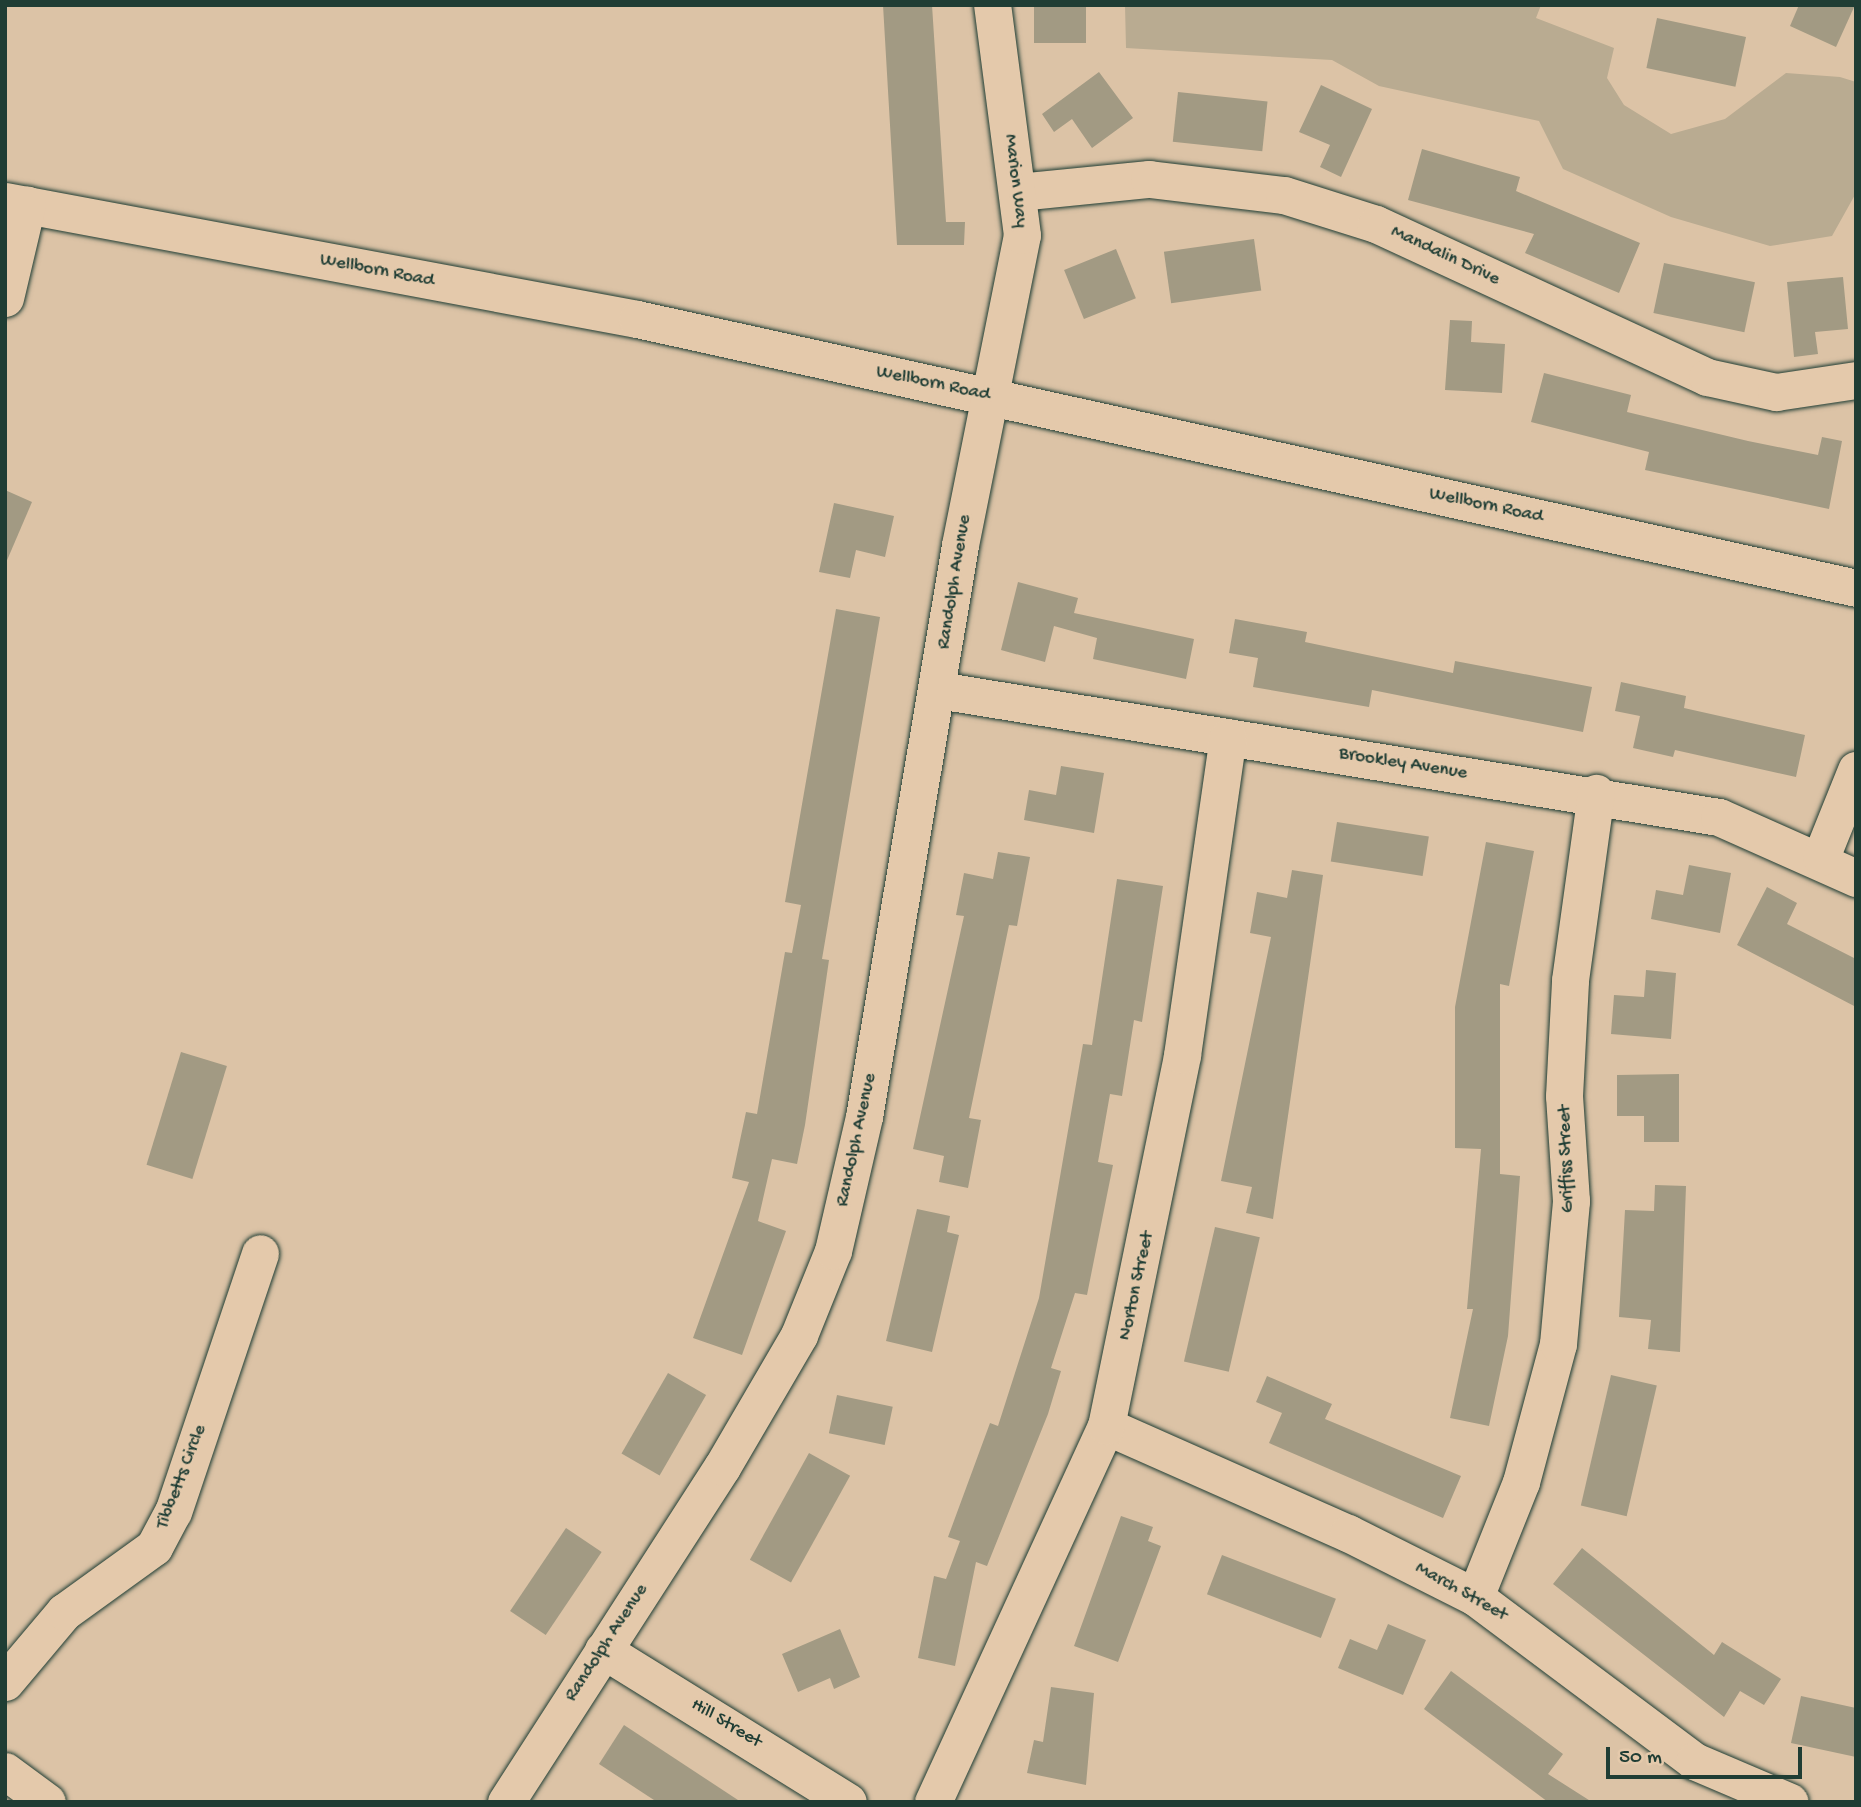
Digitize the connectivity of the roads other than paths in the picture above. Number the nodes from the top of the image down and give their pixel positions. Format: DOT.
graph roads {
  1 [pos="992,5"];
  2 [pos="1018,192"];
  3 [pos="16,203"];
  4 [pos="5,298"];
  5 [pos="1856,380"];
  6 [pos="989,396"];
  7 [pos="1856,588"];
  8 [pos="938,690"];
  9 [pos="1228,737"];
  10 [pos="1856,770"];
  11 [pos="1596,793"];
  12 [pos="1821,857"];
  13 [pos="1856,878"];
  14 [pos="260,1253"];
  15 [pos="1105,1426"];
  16 [pos="1475,1597"];
  17 [pos="603,1650"];
  18 [pos="5,1682"];
  19 [pos="5,1771"];
  20 [pos="47,1802"];
  21 [pos="506,1802"];
  22 [pos="848,1802"];
  23 [pos="933,1802"];
  24 [pos="1790,1802"];
  1 -- 2 [label="street, Marion Way"];
  2 -- 5 [label="street, Mandalin Drive"];
  2 -- 6 [label="street, Marion Way"];
  3 -- 4 [label="street"];
  3 -- 6 [label="street, Wellborn Road"];
  6 -- 7 [label="street, Wellborn Road"];
  6 -- 8 [label="street, Randolph Avenue"];
  8 -- 9 [label="street, Brookley Avenue"];
  8 -- 17 [label="street, Randolph Avenue"];
  9 -- 11 [label="street, Brookley Avenue"];
  9 -- 15 [label="street, Norton Street"];
  10 -- 12 [label="street"];
  11 -- 12 [label="street, Brookley Avenue"];
  11 -- 16 [label="street, Griffiss Street"];
  12 -- 13 [label="street, Brookley Avenue"];
  14 -- 18 [label="street, Tibbetts Circle"];
  15 -- 16 [label="street, March Street"];
  15 -- 23 [label="street, Norton Street"];
  16 -- 24 [label="street, March Street"];
  17 -- 21 [label="street, Randolph Avenue"];
  17 -- 22 [label="street, Hill Street"];
  19 -- 20 [label="street"];
}
